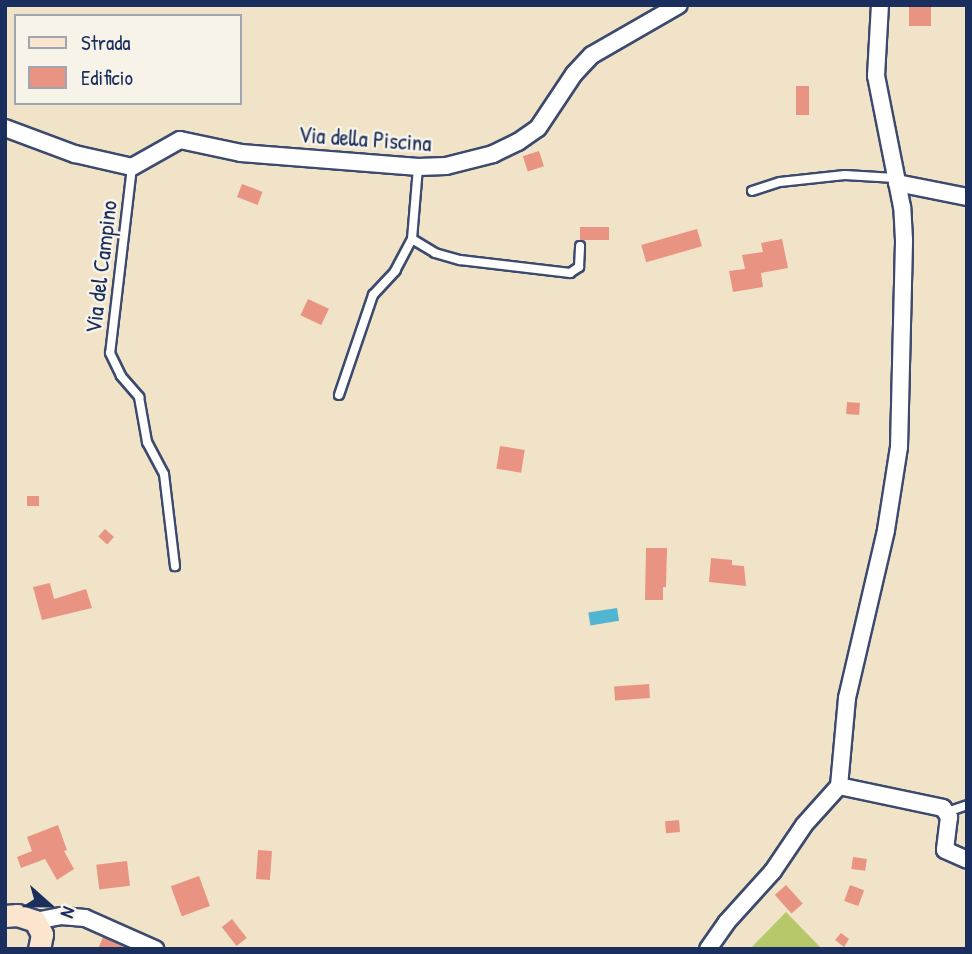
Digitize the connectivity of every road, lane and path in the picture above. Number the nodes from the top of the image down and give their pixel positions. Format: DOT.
graph roads {
  1 [pos="679,5"];
  2 [pos="880,5"];
  3 [pos="5,128"];
  4 [pos="132,167"];
  5 [pos="418,167"];
  6 [pos="896,181"];
  7 [pos="752,191"];
  8 [pos="967,197"];
  9 [pos="412,239"];
  10 [pos="580,246"];
  11 [pos="339,395"];
  12 [pos="175,566"];
  13 [pos="839,786"];
  14 [pos="967,804"];
  15 [pos="947,812"];
  16 [pos="967,860"];
  17 [pos="5,916"];
  18 [pos="35,921"];
  19 [pos="38,949"];
  20 [pos="155,949"];
  21 [pos="708,949"];
  1 -- 5 [label="street, Via della Piscina"];
  2 -- 6 [label="street"];
  3 -- 4 [label="street"];
  4 -- 5 [label="street, Via della Piscina"];
  4 -- 12 [label="lane, Via del Campino"];
  5 -- 9 [label="lane"];
  6 -- 7 [label="lane"];
  6 -- 8 [label="street"];
  6 -- 13 [label="street"];
  9 -- 10 [label="lane"];
  9 -- 11 [label="lane"];
  13 -- 15 [label="street"];
  13 -- 21 [label="street"];
  14 -- 15 [label="lane"];
  15 -- 16 [label="street"];
  17 -- 18 [label="street"];
  18 -- 19 [label="street"];
  18 -- 20 [label="street"];
}
